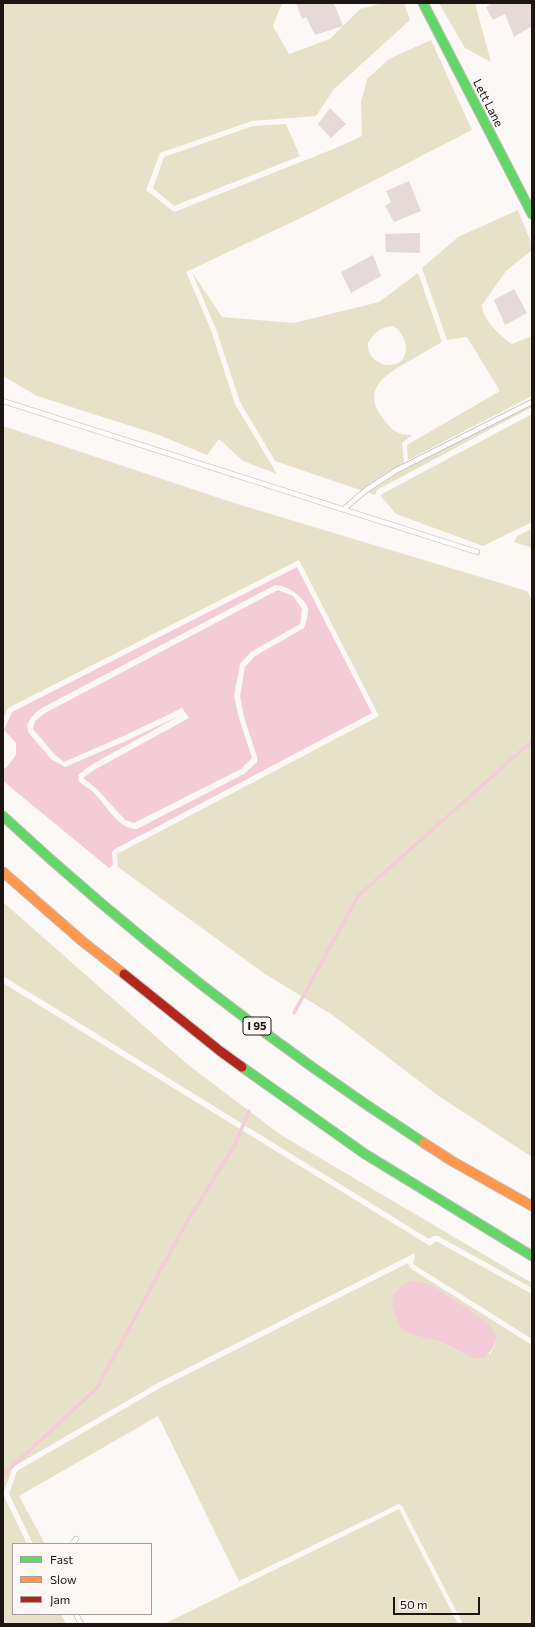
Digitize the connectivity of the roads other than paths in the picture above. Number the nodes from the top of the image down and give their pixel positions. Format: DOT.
graph roads {
  1 [pos="423,3"];
  2 [pos="532,214"];
  3 [pos="3,401"];
  4 [pos="532,402"];
  5 [pos="344,509"];
  6 [pos="477,552"];
  7 [pos="3,816"];
  8 [pos="3,872"];
  9 [pos="532,1206"];
  10 [pos="532,1256"];
  11 [pos="76,1539"];
  12 [pos="73,1543"];
  13 [pos="76,1615"];
  14 [pos="81,1624"];
  1 -- 2 [label="main road, Lett Lane"];
  3 -- 5 [label="lane"];
  4 -- 5 [label="lane"];
  5 -- 6 [label="lane"];
  7 -- 9 [label="main road, I 95"];
  8 -- 10 [label="main road"];
  11 -- 12 [label="lane"];
  13 -- 14 [label="lane"];
}
